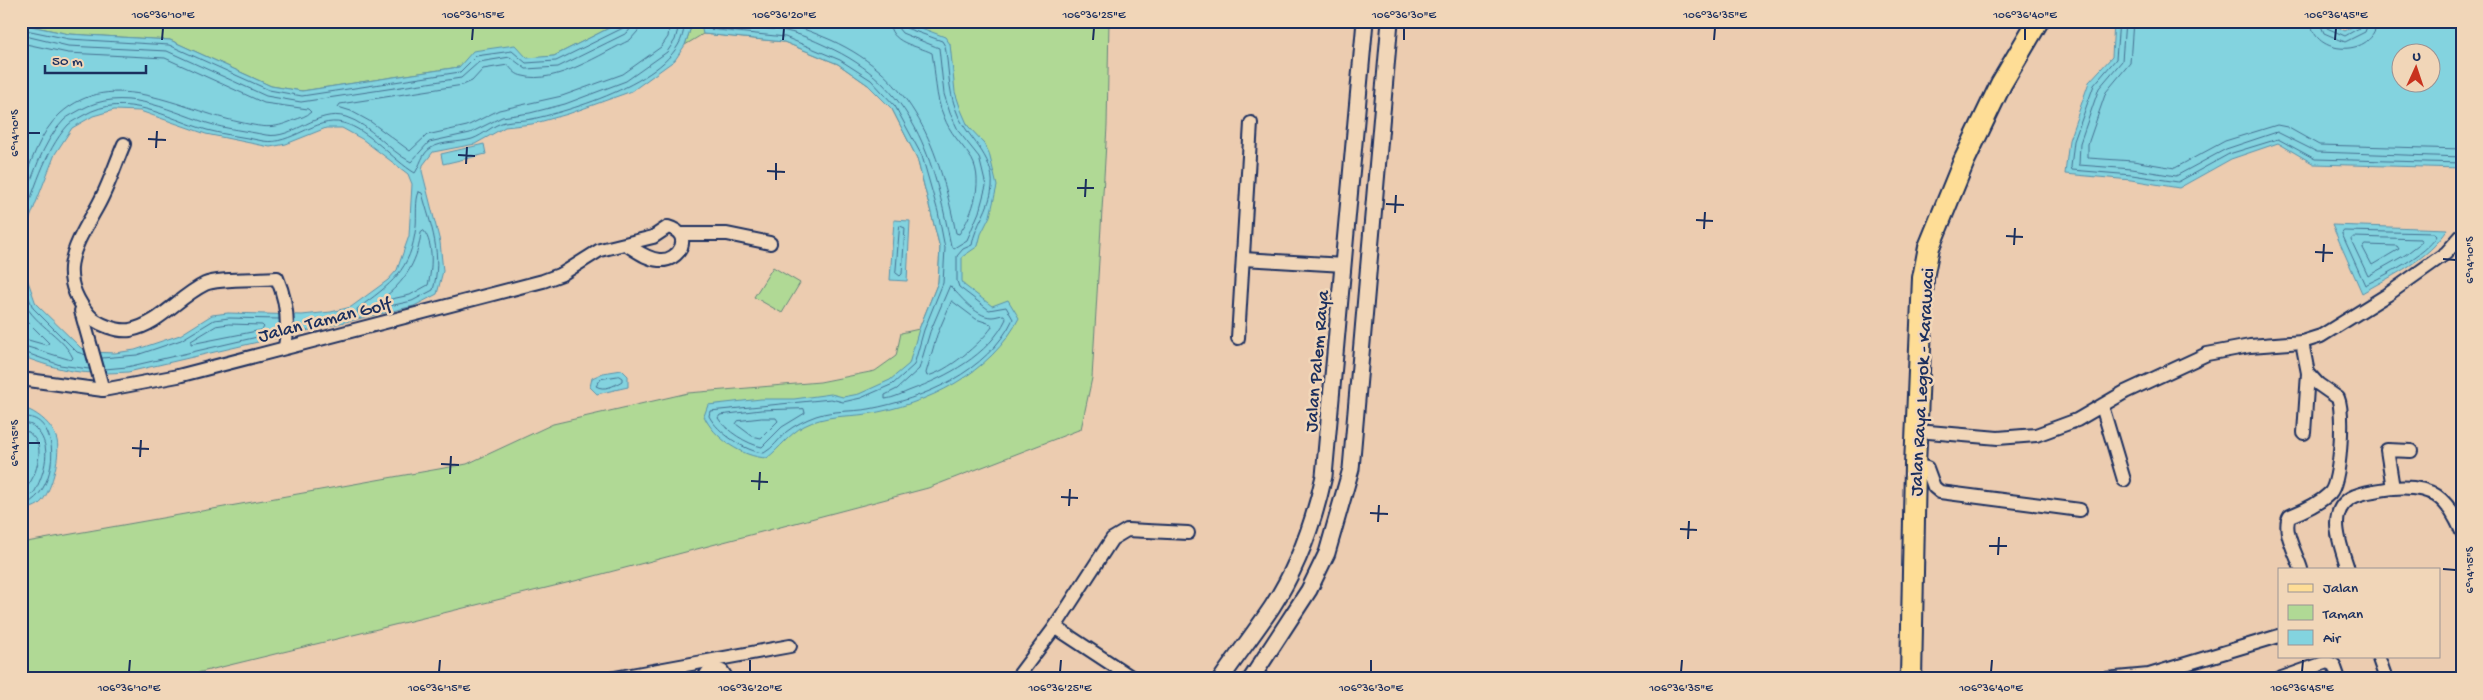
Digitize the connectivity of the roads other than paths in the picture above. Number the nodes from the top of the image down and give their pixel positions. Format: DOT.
graph roads {
  1 [pos="1365,21"];
  2 [pos="1390,21"];
  3 [pos="2038,21"];
  4 [pos="1251,123"];
  5 [pos="124,144"];
  6 [pos="682,234"];
  7 [pos="2462,235"];
  8 [pos="770,243"];
  9 [pos="627,244"];
  10 [pos="1243,259"];
  11 [pos="1344,265"];
  12 [pos="78,302"];
  13 [pos="1238,338"];
  14 [pos="286,342"];
  15 [pos="2302,342"];
  16 [pos="2308,373"];
  17 [pos="21,379"];
  18 [pos="102,385"];
  19 [pos="2102,406"];
  20 [pos="1917,431"];
  21 [pos="2304,433"];
  22 [pos="2411,451"];
  23 [pos="1915,465"];
  24 [pos="2124,480"];
  25 [pos="2393,488"];
  26 [pos="2331,492"];
  27 [pos="2342,506"];
  28 [pos="2080,510"];
  29 [pos="2462,532"];
  30 [pos="1188,533"];
  31 [pos="2301,568"];
  32 [pos="2348,568"];
  33 [pos="1055,627"];
  34 [pos="2278,636"];
  35 [pos="790,646"];
  36 [pos="2379,658"];
  37 [pos="2330,659"];
  38 [pos="710,670"];
  39 [pos="609,679"];
  40 [pos="727,679"];
  41 [pos="1016,679"];
  42 [pos="1134,679"];
  43 [pos="1221,679"];
  44 [pos="1251,679"];
  45 [pos="1911,679"];
  46 [pos="2105,679"];
  47 [pos="2279,679"];
  48 [pos="2339,679"];
  49 [pos="2386,679"];
  1 -- 11 [label="street, Jalan Palem Raya"];
  2 -- 44 [label="street"];
  3 -- 20 [label="main road, Jalan Raya Legok - Karawaci"];
  4 -- 10 [label="street"];
  5 -- 12 [label="street"];
  6 -- 8 [label="street, Jalan Taman Golf"];
  6 -- 9 [label="street, Jalan Taman Golf"];
  6 -- 9 [label="street"];
  7 -- 15 [label="street"];
  9 -- 14 [label="street, Jalan Taman Golf"];
  10 -- 11 [label="street"];
  10 -- 13 [label="street"];
  11 -- 43 [label="street, Jalan Palem Raya"];
  12 -- 14 [label="street"];
  12 -- 18 [label="street"];
  14 -- 18 [label="street, Jalan Taman Golf"];
  15 -- 16 [label="street"];
  15 -- 19 [label="street"];
  16 -- 21 [label="street"];
  16 -- 26 [label="street"];
  17 -- 18 [label="street, Jalan Taman Golf"];
  19 -- 20 [label="street"];
  19 -- 24 [label="street"];
  20 -- 23 [label="main road, Jalan Raya Legok - Karawaci"];
  22 -- 25 [label="street"];
  23 -- 28 [label="street"];
  23 -- 45 [label="main road, Jalan Raya Legok - Karawaci"];
  25 -- 27 [label="street"];
  25 -- 29 [label="street"];
  26 -- 27 [label="street"];
  26 -- 31 [label="street"];
  27 -- 32 [label="street"];
  30 -- 33 [label="street"];
  33 -- 41 [label="street"];
  33 -- 42 [label="street"];
  34 -- 46 [label="street"];
  35 -- 38 [label="street"];
  36 -- 49 [label="street"];
  37 -- 47 [label="street"];
  37 -- 48 [label="street"];
  38 -- 39 [label="street"];
  38 -- 40 [label="street"];
}
